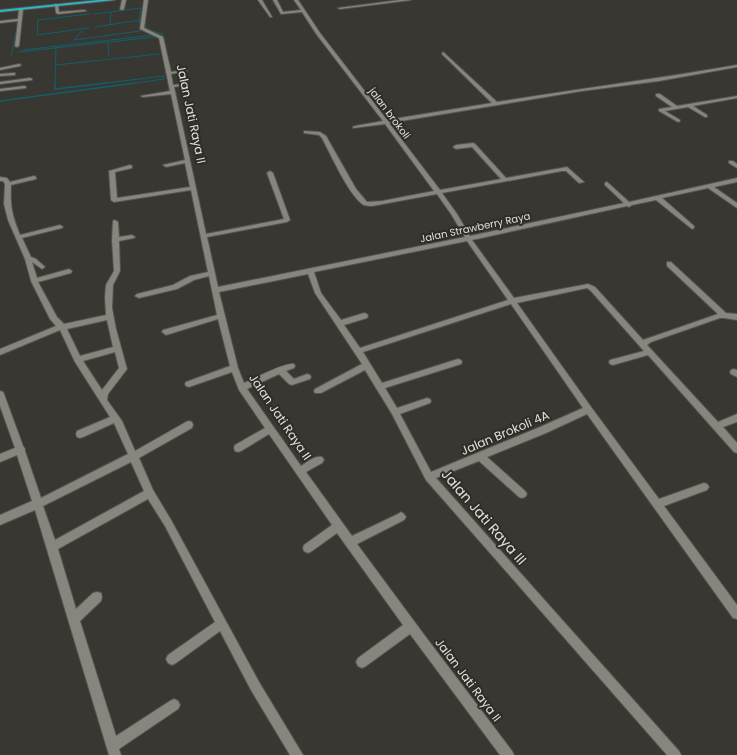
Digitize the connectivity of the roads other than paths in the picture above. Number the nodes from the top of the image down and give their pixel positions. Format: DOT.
graph roads {
  1 [pos="94,0"];
  2 [pos="113,0"];
  3 [pos="124,0"];
  4 [pos="146,0"];
  5 [pos="260,0"];
  6 [pos="275,0"];
  7 [pos="296,0"];
  8 [pos="409,0"];
  9 [pos="56,6"];
  10 [pos="20,7"];
  11 [pos="122,8"];
  12 [pos="340,8"];
  13 [pos="0,10"];
  14 [pos="84,11"];
  15 [pos="302,11"];
  16 [pos="271,16"];
  17 [pos="20,20"];
  18 [pos="0,22"];
  19 [pos="17,46"];
  20 [pos="443,53"];
  21 [pos="19,65"];
  22 [pos="737,66"];
  23 [pos="0,69"];
  24 [pos="184,71"];
  25 [pos="169,73"];
  26 [pos="13,74"];
  27 [pos="0,75"];
  28 [pos="30,79"];
  29 [pos="0,82"];
  30 [pos="183,85"];
  31 [pos="24,87"];
  32 [pos="172,89"];
  33 [pos="0,90"];
  34 [pos="658,95"];
  35 [pos="144,96"];
  36 [pos="737,97"];
  37 [pos="496,104"];
  38 [pos="688,105"];
  39 [pos="676,107"];
  40 [pos="705,116"];
  41 [pos="678,121"];
  42 [pos="386,122"];
  43 [pos="355,127"];
  44 [pos="306,132"];
  45 [pos="456,148"];
  46 [pos="187,161"];
  47 [pos="731,162"];
  48 [pos="166,165"];
  49 [pos="737,166"];
  50 [pos="130,167"];
  51 [pos="270,173"];
  52 [pos="34,178"];
  53 [pos="0,179"];
  54 [pos="504,179"];
  55 [pos="737,180"];
  56 [pos="581,182"];
  57 [pos="8,184"];
  58 [pos="607,184"];
  59 [pos="710,186"];
  60 [pos="192,188"];
  61 [pos="437,192"];
  62 [pos="658,198"];
  63 [pos="630,205"];
  64 [pos="736,206"];
  65 [pos="115,222"];
  66 [pos="60,227"];
  67 [pos="692,227"];
  68 [pos="204,236"];
  69 [pos="18,237"];
  70 [pos="132,237"];
  71 [pos="468,238"];
  72 [pos="115,240"];
  73 [pos="28,259"];
  74 [pos="669,264"];
  75 [pos="42,267"];
  76 [pos="69,271"];
  77 [pos="310,271"];
  78 [pos="212,273"];
  79 [pos="34,281"];
  80 [pos="216,290"];
  81 [pos="139,296"];
  82 [pos="514,301"];
  83 [pos="221,316"];
  84 [pos="364,316"];
  85 [pos="111,317"];
  86 [pos="732,318"];
  87 [pos="340,324"];
  88 [pos="62,327"];
  89 [pos="166,332"];
  90 [pos="643,344"];
  91 [pos="117,349"];
  92 [pos="358,351"];
  93 [pos="0,352"];
  94 [pos="650,352"];
  95 [pos="78,360"];
  96 [pos="458,362"];
  97 [pos="613,362"];
  98 [pos="367,365"];
  99 [pos="291,366"];
  100 [pos="234,368"];
  101 [pos="280,370"];
  102 [pos="307,377"];
  103 [pos="189,384"];
  104 [pos="379,387"];
  105 [pos="242,388"];
  106 [pos="318,391"];
  107 [pos="0,394"];
  108 [pos="103,398"];
  109 [pos="427,401"];
  110 [pos="588,409"];
  111 [pos="395,412"];
  112 [pos="737,418"];
  113 [pos="115,419"];
  114 [pos="190,425"];
  115 [pos="716,426"];
  116 [pos="271,430"];
  117 [pos="80,434"];
  118 [pos="238,448"];
  119 [pos="21,449"];
  120 [pos="737,449"];
  121 [pos="480,456"];
  122 [pos="134,457"];
  123 [pos="0,458"];
  124 [pos="319,460"];
  125 [pos="300,471"];
  126 [pos="429,477"];
  127 [pos="704,487"];
  128 [pos="150,493"];
  129 [pos="522,494"];
  130 [pos="658,504"];
  131 [pos="38,505"];
  132 [pos="402,517"];
  133 [pos="0,520"];
  134 [pos="338,526"];
  135 [pos="350,542"];
  136 [pos="52,547"];
  137 [pos="308,548"];
  138 [pos="97,596"];
  139 [pos="736,612"];
  140 [pos="74,620"];
  141 [pos="221,624"];
  142 [pos="411,626"];
  143 [pos="172,659"];
  144 [pos="362,662"];
  145 [pos="174,705"];
  146 [pos="114,750"];
  147 [pos="297,755"];
  148 [pos="508,755"];
  149 [pos="675,755"];
  1 -- 10 [label="highway"];
  2 -- 9 [label="highway"];
  3 -- 11 [label="street"];
  4 -- 25 [label="street, Jalan Jati Raya II"];
  5 -- 16 [label="street"];
  6 -- 15 [label="street"];
  7 -- 15 [label="street, jalan brokoli"];
  8 -- 12 [label="street"];
  9 -- 10 [label="highway"];
  9 -- 14 [label="street"];
  10 -- 13 [label="highway"];
  10 -- 17 [label="street"];
  15 -- 42 [label="street, jalan brokoli"];
  17 -- 18 [label="street"];
  17 -- 19 [label="street"];
  20 -- 37 [label="street"];
  21 -- 23 [label="street"];
  22 -- 37 [label="street"];
  24 -- 25 [label="street"];
  25 -- 32 [label="street, Jalan Jati Raya II"];
  26 -- 27 [label="street"];
  28 -- 29 [label="street"];
  30 -- 32 [label="street"];
  31 -- 33 [label="street"];
  32 -- 35 [label="street"];
  32 -- 46 [label="street, Jalan Jati Raya II"];
  34 -- 39 [label="street"];
  36 -- 38 [label="street"];
  37 -- 42 [label="street"];
  38 -- 39 [label="street"];
  38 -- 40 [label="street"];
  39 -- 41 [label="street"];
  42 -- 43 [label="street"];
  42 -- 61 [label="street, jalan brokoli"];
  44 -- 61 [label="street"];
  45 -- 54 [label="street"];
  46 -- 48 [label="street"];
  46 -- 60 [label="street, Jalan Jati Raya II"];
  47 -- 49 [label="street"];
  50 -- 60 [label="street"];
  51 -- 68 [label="street"];
  52 -- 57 [label="street"];
  53 -- 57 [label="street"];
  54 -- 56 [label="street"];
  54 -- 61 [label="street"];
  55 -- 59 [label="street, Jalan Strawberry Raya"];
  57 -- 69 [label="street"];
  58 -- 63 [label="street"];
  59 -- 62 [label="street, Jalan Strawberry Raya"];
  59 -- 64 [label="street"];
  60 -- 68 [label="street, Jalan Jati Raya II"];
  61 -- 71 [label="street, jalan brokoli"];
  62 -- 63 [label="street, Jalan Strawberry Raya"];
  62 -- 67 [label="street"];
  63 -- 71 [label="street, Jalan Strawberry Raya"];
  65 -- 72 [label="street"];
  66 -- 69 [label="street"];
  68 -- 78 [label="street, Jalan Jati Raya II"];
  69 -- 73 [label="street"];
  70 -- 72 [label="street"];
  71 -- 77 [label="street, Jalan Strawberry Raya"];
  71 -- 82 [label="street, jalan brokoli"];
  72 -- 85 [label="street"];
  73 -- 75 [label="street"];
  73 -- 79 [label="street"];
  74 -- 86 [label="street"];
  76 -- 79 [label="street"];
  77 -- 80 [label="street, Jalan Strawberry Raya"];
  77 -- 87 [label="street, Jalan Jati Raya III"];
  78 -- 80 [label="street, Jalan Jati Raya II"];
  78 -- 81 [label="street"];
  79 -- 88 [label="street"];
  80 -- 83 [label="street, Jalan Jati Raya II"];
  82 -- 90 [label="street"];
  82 -- 92 [label="street"];
  82 -- 110 [label="street, jalan brokoli"];
  83 -- 89 [label="street"];
  83 -- 100 [label="street, Jalan Jati Raya II"];
  84 -- 87 [label="street"];
  85 -- 88 [label="street"];
  85 -- 91 [label="street"];
  86 -- 90 [label="street"];
  87 -- 92 [label="street, Jalan Jati Raya III"];
  88 -- 93 [label="street"];
  88 -- 95 [label="street"];
  90 -- 94 [label="street"];
  91 -- 95 [label="street"];
  91 -- 108 [label="street"];
  92 -- 98 [label="street, Jalan Jati Raya III"];
  94 -- 97 [label="street"];
  94 -- 115 [label="street"];
  95 -- 108 [label="street"];
  96 -- 104 [label="street"];
  98 -- 104 [label="street, Jalan Jati Raya III"];
  98 -- 106 [label="street"];
  99 -- 101 [label="street"];
  100 -- 103 [label="street"];
  100 -- 105 [label="street, Jalan Jati Raya II"];
  101 -- 102 [label="street"];
  101 -- 105 [label="street"];
  104 -- 111 [label="street, Jalan Jati Raya III"];
  105 -- 116 [label="street, Jalan Jati Raya II"];
  107 -- 119 [label="street"];
  108 -- 113 [label="street"];
  109 -- 111 [label="street"];
  110 -- 121 [label="street, Jalan Brokoli 4A"];
  110 -- 130 [label="street, jalan brokoli"];
  111 -- 126 [label="street, Jalan Jati Raya III"];
  112 -- 115 [label="street"];
  113 -- 117 [label="street"];
  113 -- 122 [label="street"];
  114 -- 122 [label="street"];
  115 -- 120 [label="street"];
  116 -- 118 [label="street"];
  116 -- 125 [label="street, Jalan Jati Raya II"];
  119 -- 123 [label="street"];
  119 -- 131 [label="street"];
  121 -- 126 [label="street, Jalan Brokoli 4A"];
  121 -- 129 [label="street"];
  122 -- 128 [label="street"];
  122 -- 131 [label="street"];
  124 -- 125 [label="street"];
  125 -- 134 [label="street, Jalan Jati Raya II"];
  126 -- 149 [label="street, Jalan Jati Raya III"];
  127 -- 130 [label="street"];
  128 -- 136 [label="street"];
  128 -- 141 [label="street"];
  130 -- 139 [label="street, jalan brokoli"];
  131 -- 133 [label="street"];
  131 -- 136 [label="street"];
  132 -- 135 [label="street"];
  134 -- 135 [label="street, Jalan Jati Raya II"];
  134 -- 137 [label="street"];
  135 -- 142 [label="street, Jalan Jati Raya II"];
  136 -- 140 [label="street"];
  138 -- 140 [label="street"];
  140 -- 146 [label="street"];
  141 -- 143 [label="street"];
  141 -- 147 [label="street"];
  142 -- 144 [label="street"];
  142 -- 148 [label="street, Jalan Jati Raya II"];
  145 -- 146 [label="street"];
}
